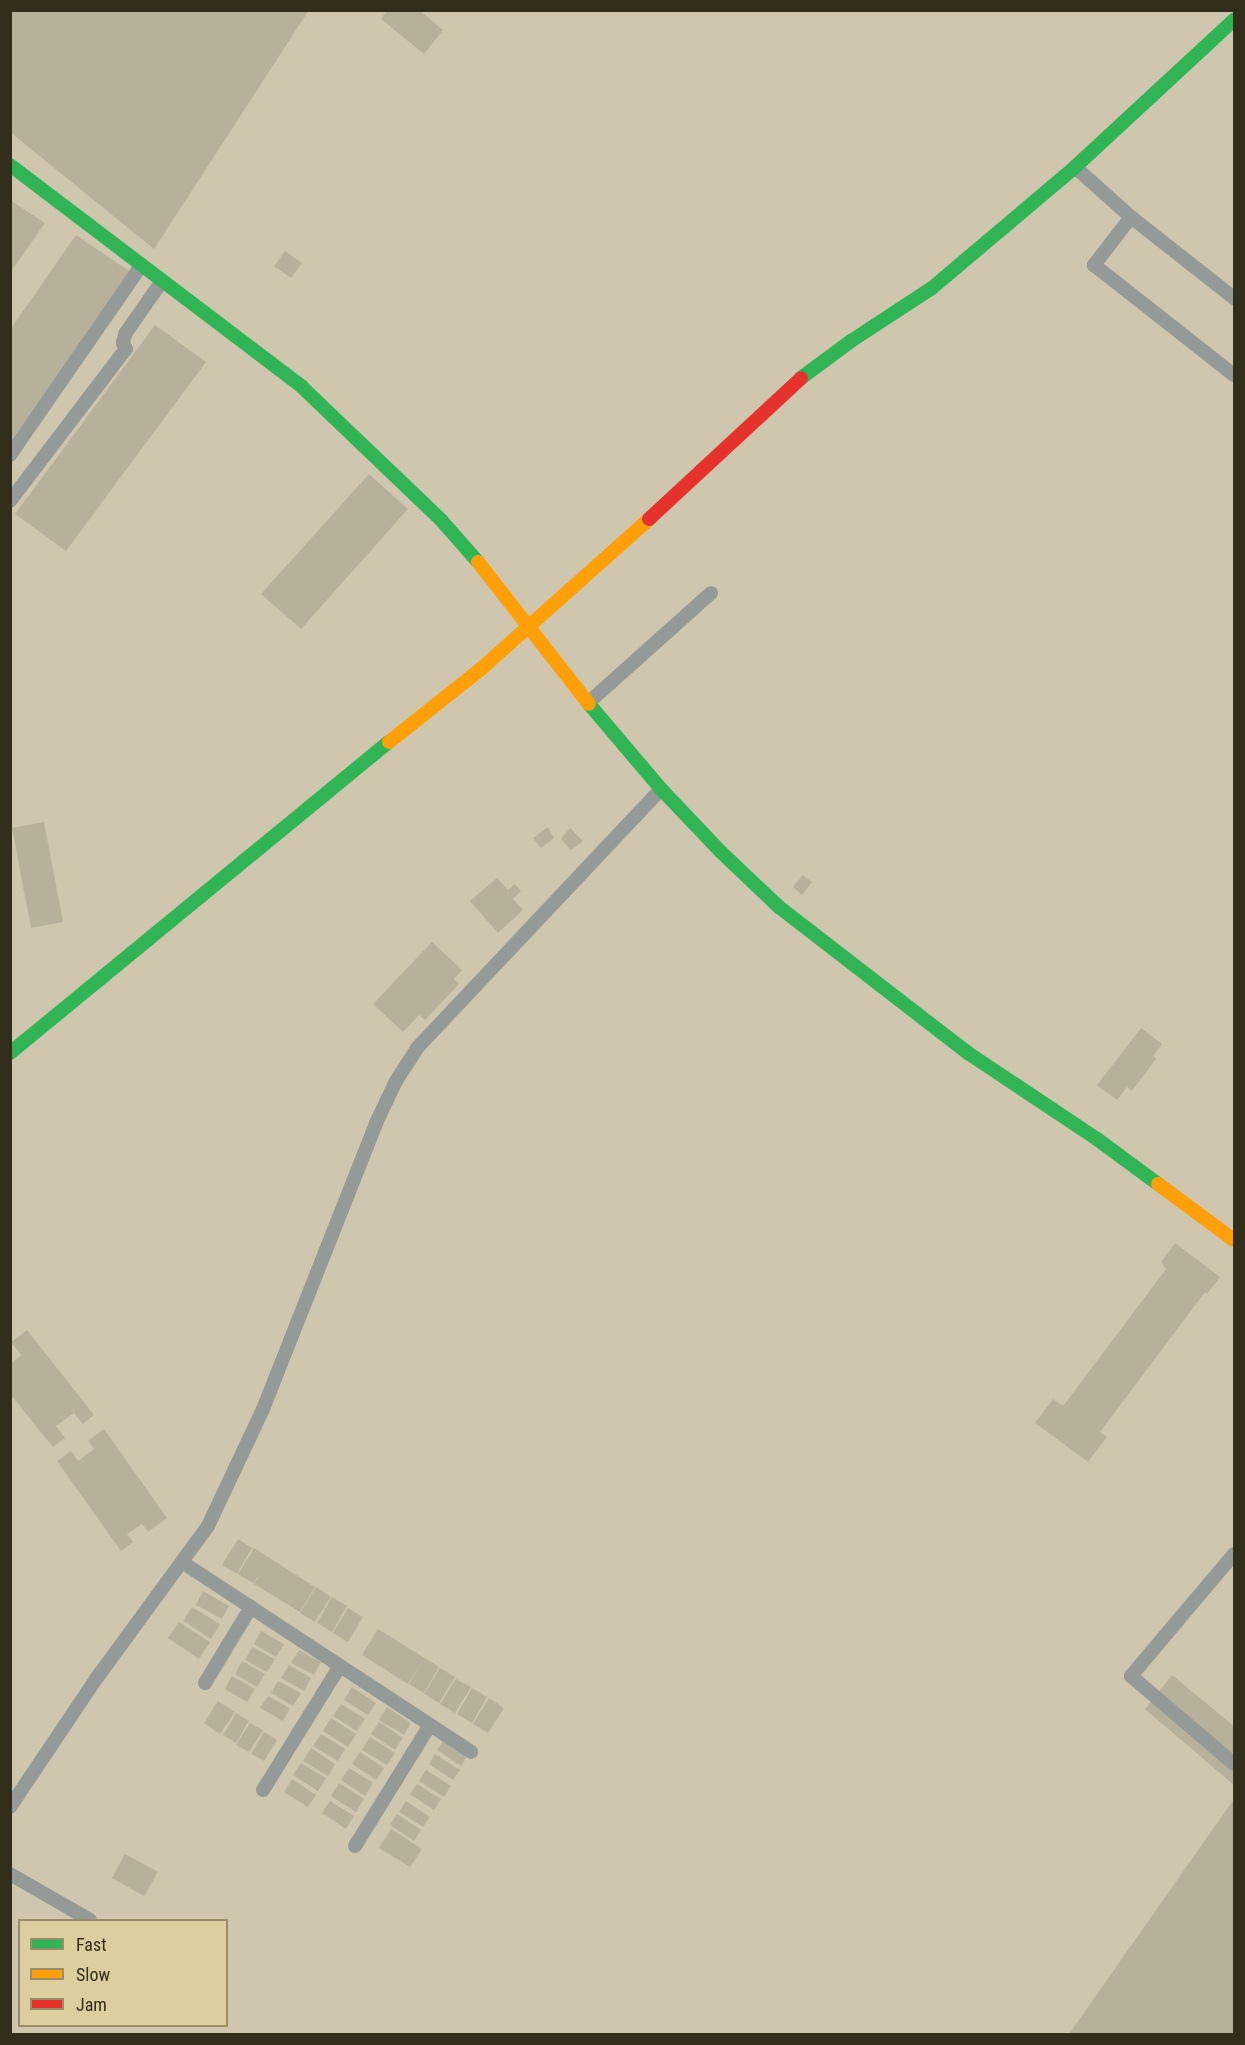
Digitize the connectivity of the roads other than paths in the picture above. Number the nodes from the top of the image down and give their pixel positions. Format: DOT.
graph roads {
  1 [pos="1234,20"];
  2 [pos="10,165"];
  3 [pos="1075,167"];
  4 [pos="1131,217"];
  5 [pos="141,266"];
  6 [pos="162,281"];
  7 [pos="1234,298"];
  8 [pos="1234,375"];
  9 [pos="10,455"];
  10 [pos="10,501"];
  11 [pos="711,593"];
  12 [pos="530,627"];
  13 [pos="588,703"];
  14 [pos="661,789"];
  15 [pos="10,1053"];
  16 [pos="1234,1240"];
  17 [pos="1234,1554"];
  18 [pos="182,1563"];
  19 [pos="251,1607"];
  20 [pos="340,1666"];
  21 [pos="205,1683"];
  22 [pos="430,1725"];
  23 [pos="471,1752"];
  24 [pos="1234,1764"];
  25 [pos="263,1790"];
  26 [pos="10,1807"];
  27 [pos="355,1846"];
  28 [pos="10,1874"];
  29 [pos="88,1919"];
  1 -- 3 [label="main road"];
  2 -- 5 [label="main road"];
  3 -- 4 [label="street"];
  3 -- 12 [label="main road"];
  4 -- 7 [label="street"];
  4 -- 8 [label="street"];
  5 -- 6 [label="main road"];
  5 -- 9 [label="street"];
  6 -- 10 [label="street"];
  6 -- 12 [label="main road"];
  11 -- 13 [label="street"];
  12 -- 13 [label="main road"];
  12 -- 15 [label="main road"];
  13 -- 14 [label="main road"];
  14 -- 16 [label="main road"];
  14 -- 18 [label="street"];
  17 -- 24 [label="street"];
  18 -- 19 [label="street"];
  18 -- 26 [label="street"];
  19 -- 20 [label="street"];
  19 -- 21 [label="street"];
  20 -- 22 [label="street"];
  20 -- 25 [label="street"];
  22 -- 23 [label="street"];
  22 -- 27 [label="street"];
  28 -- 29 [label="street"];
}
